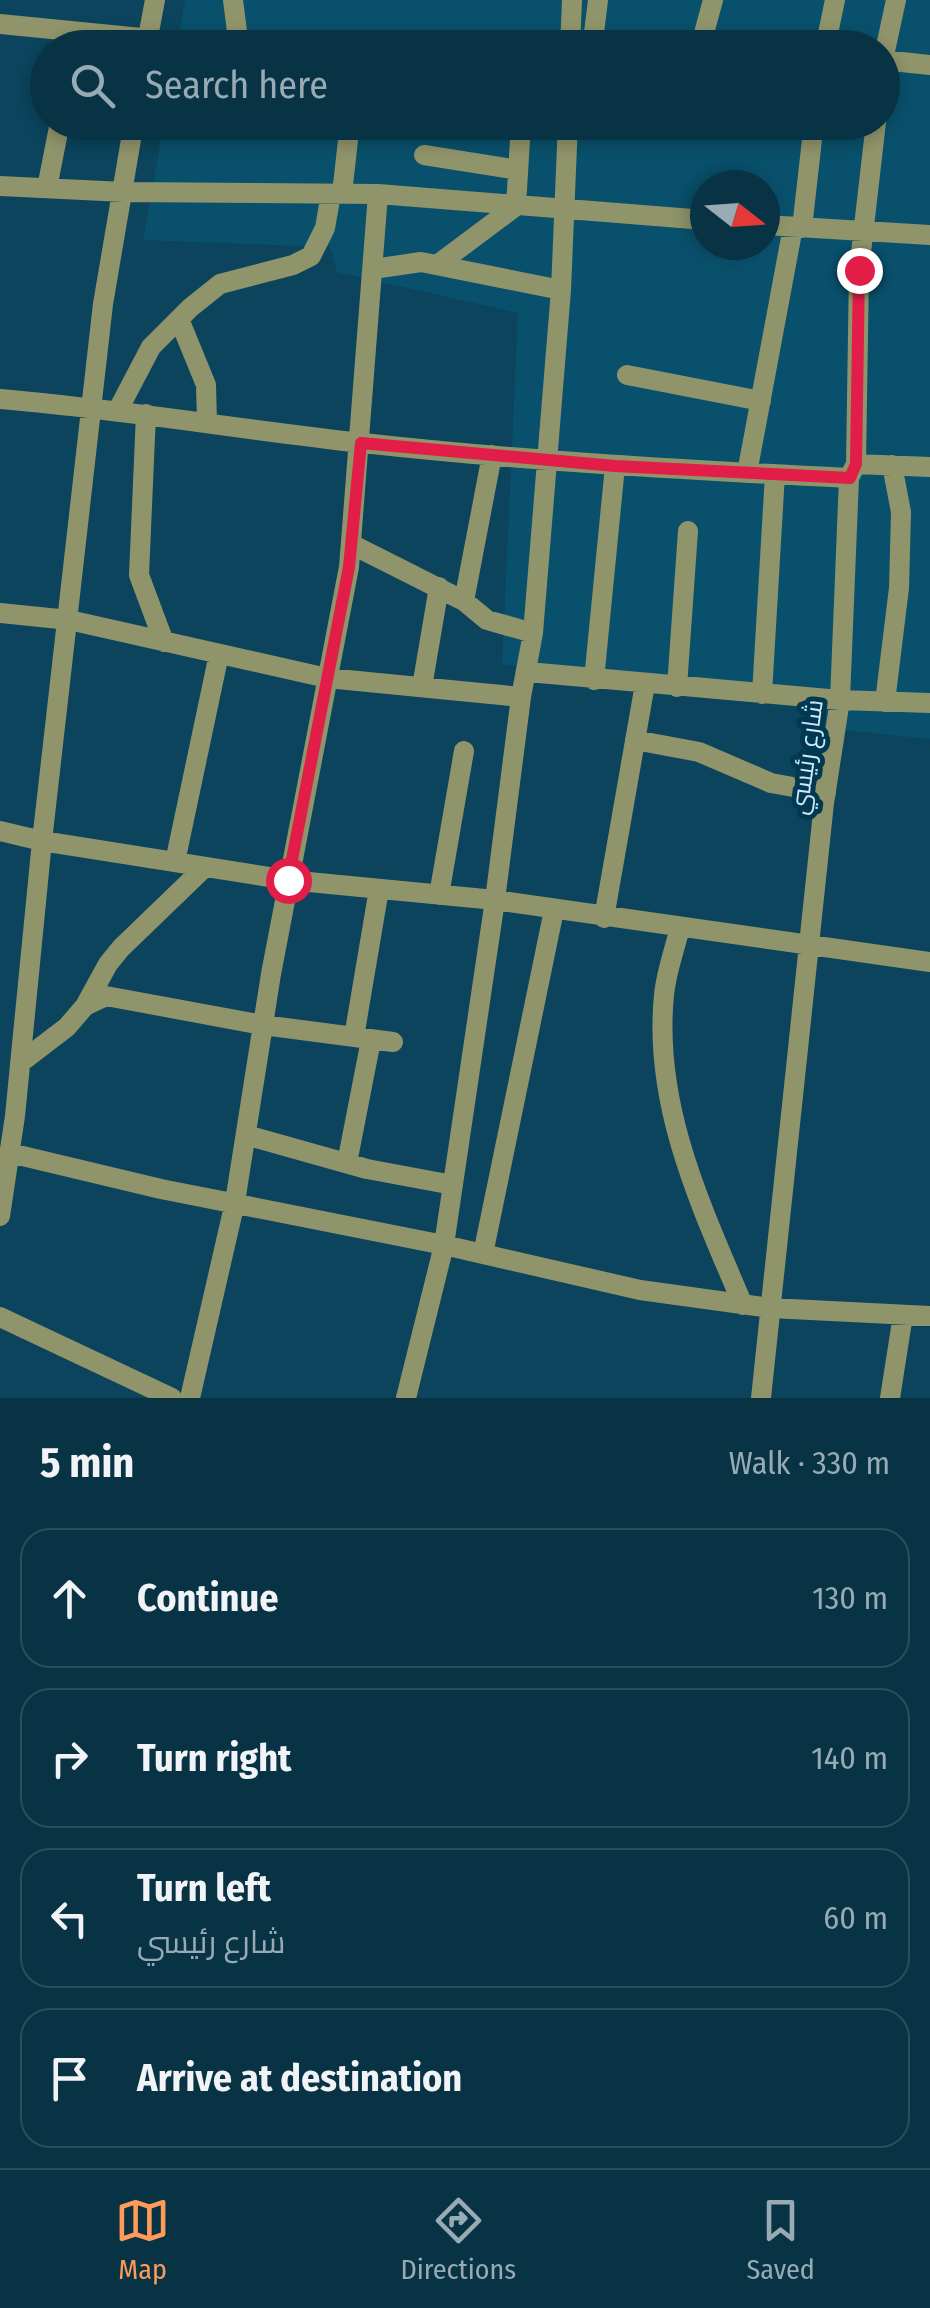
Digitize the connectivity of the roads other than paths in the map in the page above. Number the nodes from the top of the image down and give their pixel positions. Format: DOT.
graph roads {
  1 [pos="154,0"];
  2 [pos="233,0"];
  3 [pos="572,0"];
  4 [pos="598,0"];
  5 [pos="713,0"];
  6 [pos="834,0"];
  7 [pos="896,0"];
  8 [pos="0,24"];
  9 [pos="30,30"];
  10 [pos="149,30"];
  11 [pos="237,30"];
  12 [pos="571,30"];
  13 [pos="594,30"];
  14 [pos="705,30"];
  15 [pos="828,30"];
  16 [pos="890,30"];
  17 [pos="900,63"];
  18 [pos="930,65"];
  19 [pos="56,140"];
  20 [pos="131,140"];
  21 [pos="347,140"];
  22 [pos="520,140"];
  23 [pos="567,140"];
  24 [pos="811,140"];
  25 [pos="874,140"];
  26 [pos="424,155"];
  27 [pos="518,170"];
  28 [pos="1,188"];
  29 [pos="47,188"];
  30 [pos="124,192"];
  31 [pos="337,194"];
  32 [pos="378,194"];
  33 [pos="516,206"];
  34 [pos="563,210"];
  35 [pos="690,219"];
  36 [pos="780,226"];
  37 [pos="797,227"];
  38 [pos="864,232"];
  39 [pos="930,235"];
  40 [pos="437,266"];
  41 [pos="374,269"];
  42 [pos="561,290"];
  43 [pos="178,319"];
  44 [pos="628,375"];
  45 [pos="0,399"];
  46 [pos="761,401"];
  47 [pos="92,406"];
  48 [pos="118,410"];
  49 [pos="146,414"];
  50 [pos="207,422"];
  51 [pos="361,443"];
  52 [pos="492,456"];
  53 [pos="549,460"];
  54 [pos="615,466"];
  55 [pos="892,466"];
  56 [pos="930,466"];
  57 [pos="853,471"];
  58 [pos="747,473"];
  59 [pos="775,474"];
  60 [pos="688,531"];
  61 [pos="351,544"];
  62 [pos="438,588"];
  63 [pos="464,600"];
  64 [pos="0,613"];
  65 [pos="69,620"];
  66 [pos="533,633"];
  67 [pos="164,642"];
  68 [pos="219,654"];
  69 [pos="528,672"];
  70 [pos="326,678"];
  71 [pos="594,680"];
  72 [pos="645,684"];
  73 [pos="677,687"];
  74 [pos="422,688"];
  75 [pos="762,694"];
  76 [pos="521,696"];
  77 [pos="840,700"];
  78 [pos="885,702"];
  79 [pos="930,703"];
  80 [pos="635,740"];
  81 [pos="464,751"];
  82 [pos="826,793"];
  83 [pos="0,831"];
  84 [pos="42,840"];
  85 [pos="175,862"];
  86 [pos="205,867"];
  87 [pos="288,880"];
  88 [pos="379,889"];
  89 [pos="439,895"];
  90 [pos="495,900"];
  91 [pos="554,910"];
  92 [pos="604,918"];
  93 [pos="680,927"];
  94 [pos="809,945"];
  95 [pos="930,962"];
  96 [pos="85,1006"];
  97 [pos="263,1024"];
  98 [pos="362,1038"];
  99 [pos="393,1042"];
  100 [pos="20,1062"];
  101 [pos="7,1114"];
  102 [pos="246,1135"];
  103 [pos="10,1153"];
  104 [pos="347,1163"];
  105 [pos="452,1185"];
  106 [pos="235,1202"];
  107 [pos="0,1216"];
  108 [pos="444,1244"];
  109 [pos="483,1254"];
  110 [pos="743,1305"];
  111 [pos="770,1308"];
  112 [pos="903,1314"];
  113 [pos="930,1316"];
  114 [pos="0,1317"];
  115 [pos="172,1398"];
  116 [pos="190,1398"];
  117 [pos="406,1398"];
  118 [pos="761,1398"];
  119 [pos="890,1398"];
  1 -- 10 [label="street"];
  2 -- 11 [label="street"];
  3 -- 12 [label="street"];
  4 -- 13 [label="street"];
  5 -- 14 [label="street"];
  6 -- 15 [label="street"];
  7 -- 16 [label="street"];
  8 -- 9 [label="street"];
  17 -- 18 [label="street"];
  19 -- 29 [label="street"];
  20 -- 30 [label="street"];
  21 -- 31 [label="street"];
  22 -- 27 [label="street"];
  23 -- 34 [label="street"];
  24 -- 37 [label="street"];
  25 -- 38 [label="street, شارع رئيسي"];
  26 -- 27 [label="street"];
  27 -- 33 [label="street"];
  28 -- 29 [label="street"];
  29 -- 30 [label="street"];
  30 -- 31 [label="street"];
  30 -- 47 [label="street"];
  31 -- 32 [label="street"];
  31 -- 43 [label="street"];
  32 -- 33 [label="street"];
  32 -- 41 [label="street"];
  33 -- 34 [label="street"];
  33 -- 40 [label="street"];
  34 -- 35 [label="street"];
  34 -- 42 [label="street"];
  36 -- 37 [label="street"];
  37 -- 38 [label="street"];
  37 -- 46 [label="street"];
  38 -- 39 [label="street"];
  38 -- 57 [label="street, شارع رئيسي"];
  40 -- 41 [label="street"];
  40 -- 42 [label="street"];
  41 -- 51 [label="street"];
  42 -- 53 [label="street"];
  43 -- 48 [label="street"];
  43 -- 50 [label="street"];
  44 -- 46 [label="street"];
  45 -- 47 [label="street"];
  46 -- 58 [label="street"];
  47 -- 48 [label="street"];
  47 -- 65 [label="street"];
  48 -- 49 [label="street"];
  49 -- 50 [label="street"];
  49 -- 67 [label="street"];
  50 -- 51 [label="street"];
  51 -- 52 [label="street"];
  51 -- 61 [label="street"];
  52 -- 53 [label="street"];
  52 -- 63 [label="street"];
  53 -- 54 [label="street"];
  53 -- 66 [label="street"];
  54 -- 58 [label="street"];
  54 -- 71 [label="street"];
  55 -- 56 [label="street"];
  55 -- 57 [label="street"];
  55 -- 78 [label="street"];
  57 -- 59 [label="street"];
  57 -- 77 [label="street, شارع رئيسي"];
  58 -- 59 [label="street"];
  59 -- 75 [label="street"];
  60 -- 73 [label="street"];
  61 -- 62 [label="street"];
  61 -- 70 [label="street"];
  62 -- 63 [label="street"];
  62 -- 74 [label="street"];
  63 -- 66 [label="street"];
  64 -- 65 [label="street"];
  65 -- 67 [label="street"];
  65 -- 84 [label="street"];
  66 -- 69 [label="street"];
  67 -- 68 [label="street"];
  68 -- 70 [label="street"];
  68 -- 85 [label="street"];
  69 -- 71 [label="street"];
  69 -- 76 [label="street"];
  70 -- 74 [label="street"];
  70 -- 87 [label="street"];
  71 -- 72 [label="street"];
  72 -- 73 [label="street"];
  72 -- 80 [label="street"];
  73 -- 75 [label="street"];
  74 -- 76 [label="street"];
  75 -- 77 [label="street"];
  76 -- 90 [label="street"];
  77 -- 78 [label="street"];
  77 -- 82 [label="street, شارع رئيسي"];
  78 -- 79 [label="street"];
  80 -- 82 [label="street"];
  80 -- 92 [label="street"];
  81 -- 89 [label="street"];
  82 -- 94 [label="street, شارع رئيسي"];
  83 -- 84 [label="street"];
  84 -- 85 [label="street"];
  84 -- 100 [label="street"];
  85 -- 86 [label="street"];
  86 -- 87 [label="street"];
  86 -- 96 [label="street"];
  87 -- 88 [label="street"];
  87 -- 97 [label="street"];
  88 -- 89 [label="street"];
  88 -- 98 [label="street"];
  89 -- 90 [label="street"];
  90 -- 91 [label="street"];
  90 -- 105 [label="street"];
  91 -- 92 [label="street"];
  91 -- 109 [label="street"];
  92 -- 93 [label="street"];
  93 -- 94 [label="street"];
  93 -- 110 [label="street"];
  94 -- 95 [label="street"];
  94 -- 111 [label="street, شارع رئيسي"];
  96 -- 97 [label="street"];
  96 -- 100 [label="street"];
  97 -- 98 [label="street"];
  97 -- 102 [label="street"];
  98 -- 99 [label="street"];
  98 -- 104 [label="street"];
  100 -- 101 [label="street"];
  101 -- 103 [label="street"];
  102 -- 104 [label="street"];
  102 -- 106 [label="street"];
  103 -- 106 [label="street"];
  103 -- 107 [label="street"];
  104 -- 105 [label="street"];
  105 -- 108 [label="street"];
  106 -- 108 [label="street"];
  106 -- 116 [label="street"];
  108 -- 109 [label="street"];
  108 -- 117 [label="street"];
  109 -- 110 [label="street"];
  110 -- 111 [label="street"];
  111 -- 112 [label="street"];
  111 -- 118 [label="street, شارع رئيسي"];
  112 -- 113 [label="street"];
  112 -- 119 [label="street"];
  114 -- 115 [label="street"];
}
